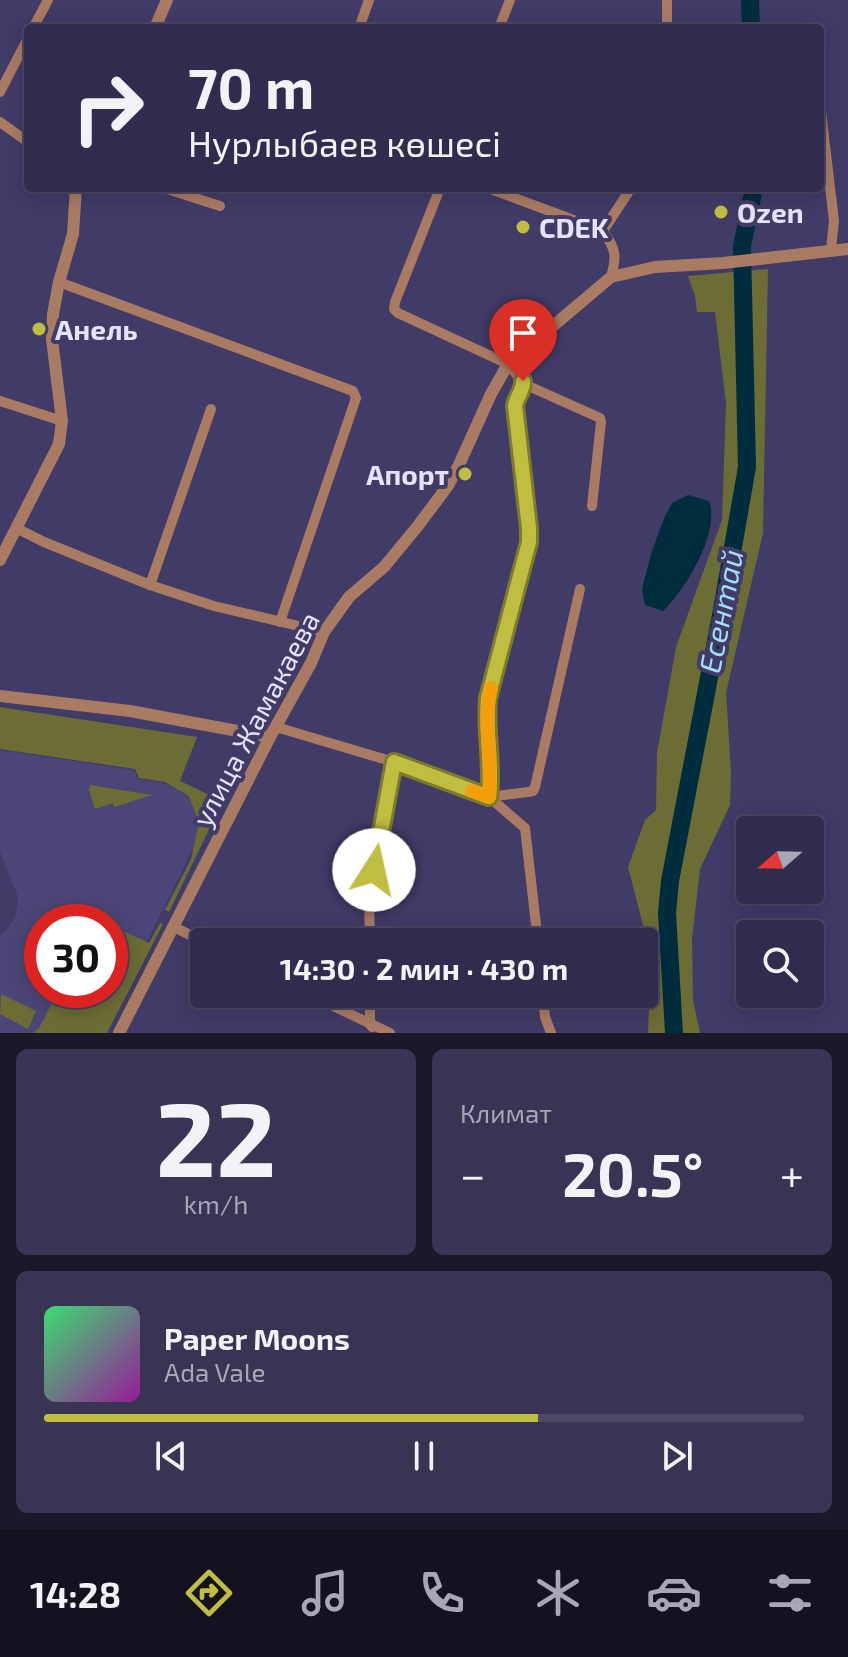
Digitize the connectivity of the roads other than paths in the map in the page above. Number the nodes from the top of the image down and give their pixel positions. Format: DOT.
graph roads {
  1 [pos="48,0"];
  2 [pos="167,0"];
  3 [pos="355,0"];
  4 [pos="510,0"];
  5 [pos="667,0"];
  6 [pos="368,2"];
  7 [pos="35,24"];
  8 [pos="157,24"];
  9 [pos="360,24"];
  10 [pos="501,24"];
  11 [pos="667,24"];
  12 [pos="24,46"];
  13 [pos="0,92"];
  14 [pos="0,122"];
  15 [pos="824,137"];
  16 [pos="24,139"];
  17 [pos="76,192"];
  18 [pos="176,192"];
  19 [pos="438,192"];
  20 [pos="499,192"];
  21 [pos="628,192"];
  22 [pos="220,206"];
  23 [pos="603,231"];
  24 [pos="831,249"];
  25 [pos="848,249"];
  26 [pos="611,277"];
  27 [pos="59,282"];
  28 [pos="508,364"];
  29 [pos="523,382"];
  30 [pos="1,402"];
  31 [pos="211,409"];
  32 [pos="62,421"];
  33 [pos="592,506"];
  34 [pos="16,528"];
  35 [pos="0,560"];
  36 [pos="150,585"];
  37 [pos="580,589"];
  38 [pos="280,622"];
  39 [pos="324,632"];
  40 [pos="0,696"];
  41 [pos="273,732"];
  42 [pos="394,762"];
  43 [pos="489,797"];
  44 [pos="174,927"];
  45 [pos="370,928"];
  46 [pos="536,928"];
  47 [pos="190,935"];
  48 [pos="334,1008"];
  49 [pos="371,1008"];
  50 [pos="544,1008"];
  51 [pos="373,1029"];
  52 [pos="119,1033"];
  53 [pos="390,1033"];
  54 [pos="551,1033"];
  1 -- 7 [label="street"];
  2 -- 8 [label="street"];
  3 -- 6 [label="street"];
  4 -- 10 [label="street"];
  5 -- 11 [label="street"];
  6 -- 9 [label="street"];
  12 -- 13 [label="street"];
  14 -- 16 [label="street"];
  15 -- 24 [label="street"];
  17 -- 27 [label="street"];
  18 -- 22 [label="street"];
  19 -- 28 [label="street"];
  20 -- 23 [label="street"];
  21 -- 23 [label="street"];
  23 -- 26 [label="street"];
  24 -- 25 [label="street"];
  24 -- 26 [label="street"];
  26 -- 28 [label="street"];
  27 -- 32 [label="street"];
  27 -- 38 [label="street"];
  28 -- 29 [label="street"];
  28 -- 39 [label="street, улица Жамакаева"];
  29 -- 33 [label="street"];
  29 -- 43 [label="street"];
  30 -- 32 [label="street"];
  31 -- 36 [label="street"];
  32 -- 34 [label="street"];
  34 -- 35 [label="street"];
  34 -- 36 [label="street"];
  36 -- 38 [label="street"];
  37 -- 43 [label="street"];
  38 -- 39 [label="street"];
  39 -- 41 [label="street, улица Жамакаева"];
  40 -- 41 [label="street"];
  41 -- 42 [label="street"];
  41 -- 44 [label="street, улица Жамакаева"];
  42 -- 43 [label="street"];
  42 -- 45 [label="street"];
  43 -- 46 [label="street"];
  44 -- 47 [label="street"];
  44 -- 52 [label="street, улица Жамакаева"];
  48 -- 51 [label="street"];
  49 -- 51 [label="street"];
  50 -- 54 [label="street"];
  51 -- 53 [label="street"];
}
